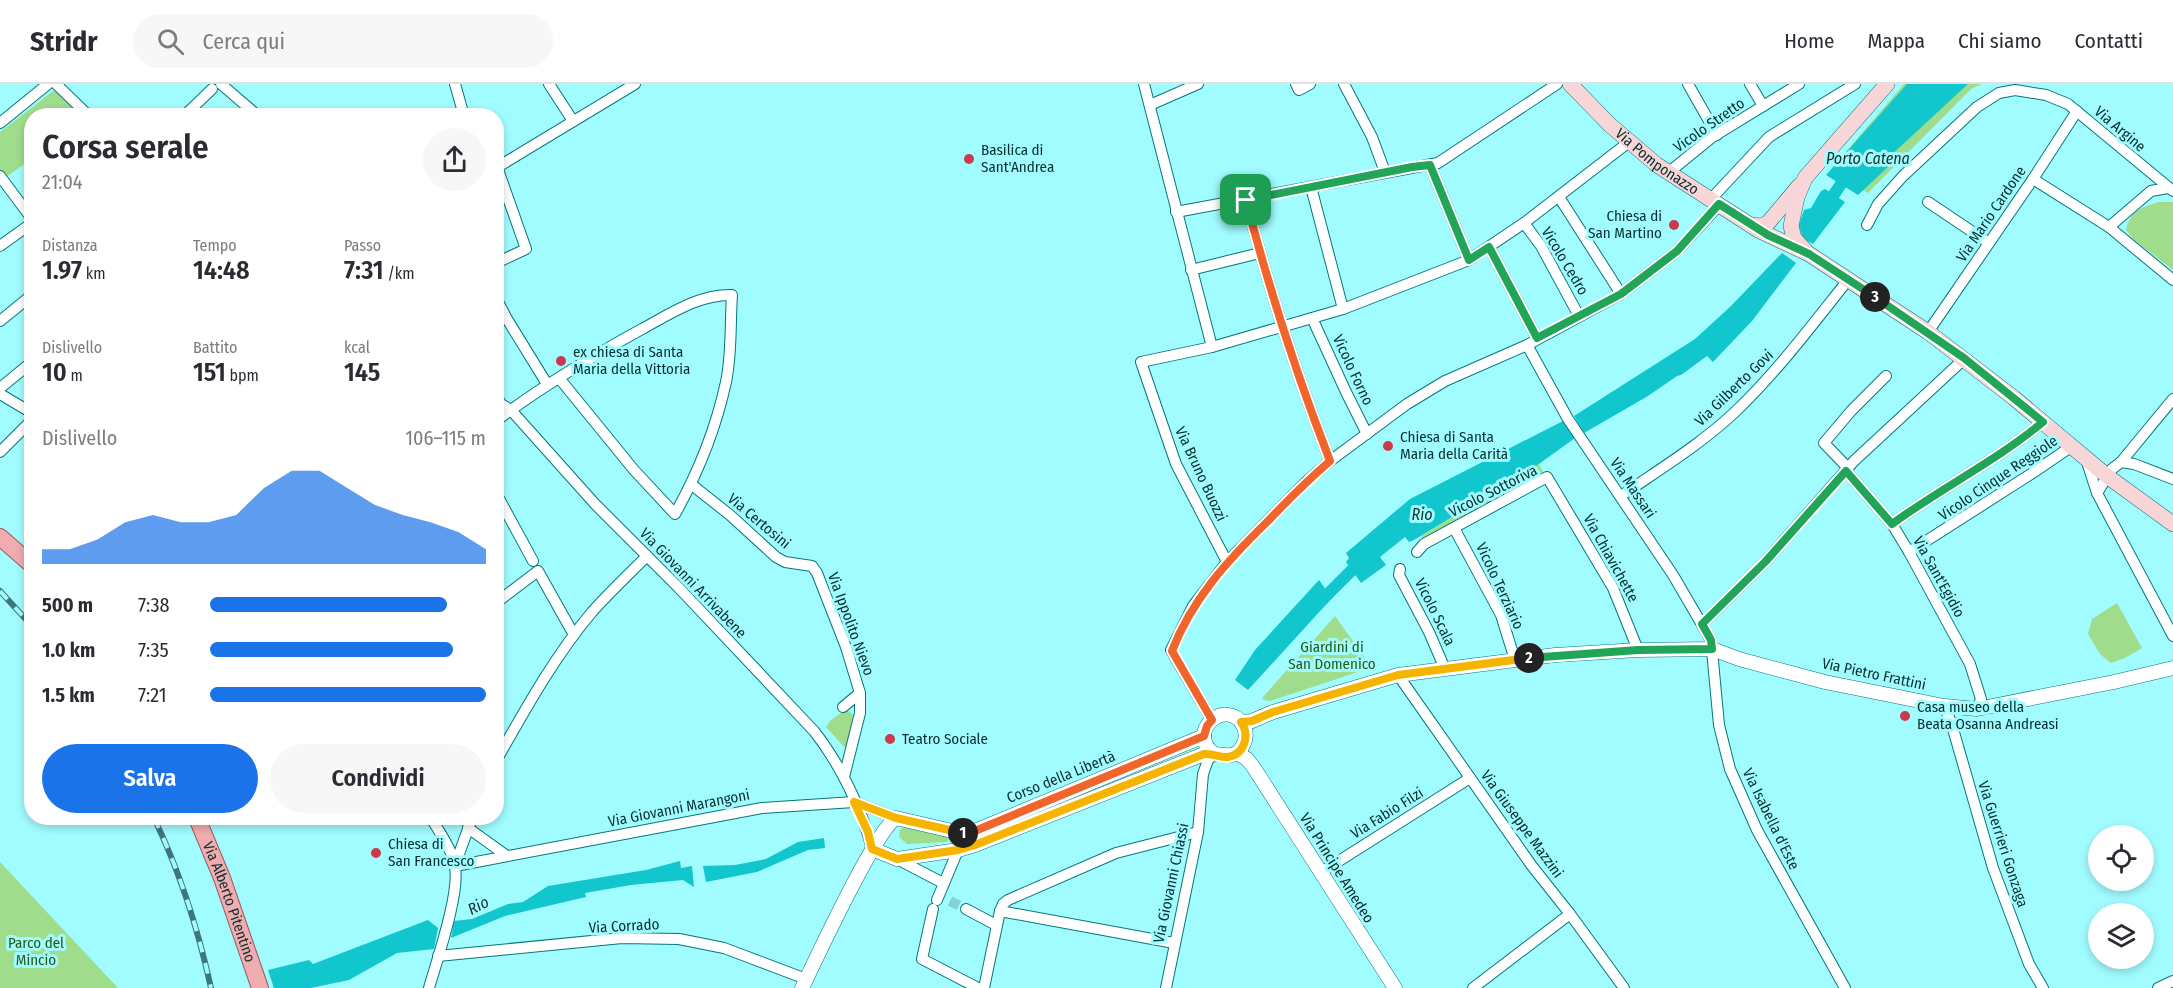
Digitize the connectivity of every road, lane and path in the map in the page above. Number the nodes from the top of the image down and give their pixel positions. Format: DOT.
graph roads {
  1 [pos="48,84"];
  2 [pos="56,84"];
  3 [pos="455,84"];
  4 [pos="549,84"];
  5 [pos="635,84"];
  6 [pos="1144,84"];
  7 [pos="1198,84"];
  8 [pos="1296,84"];
  9 [pos="1310,84"];
  10 [pos="1344,84"];
  11 [pos="1557,84"];
  12 [pos="1570,84"];
  13 [pos="1688,84"];
  14 [pos="1750,84"];
  15 [pos="1799,84"];
  16 [pos="1855,84"];
  17 [pos="1887,84"];
  18 [pos="217,86"];
  19 [pos="1150,105"];
  20 [pos="1763,106"];
  21 [pos="81,108"];
  22 [pos="193,108"];
  23 [pos="247,108"];
  24 [pos="462,108"];
  25 [pos="2076,111"];
  26 [pos="573,121"];
  27 [pos="0,123"];
  28 [pos="1716,135"];
  29 [pos="1629,142"];
  30 [pos="504,164"];
  31 [pos="1430,165"];
  32 [pos="1385,172"];
  33 [pos="1668,173"];
  34 [pos="0,176"];
  35 [pos="1805,178"];
  36 [pos="2033,179"];
  37 [pos="1311,187"];
  38 [pos="504,188"];
  39 [pos="2170,190"];
  40 [pos="1559,197"];
  41 [pos="1246,200"];
  42 [pos="1715,201"];
  43 [pos="1928,202"];
  44 [pos="24,210"];
  45 [pos="1176,212"];
  46 [pos="1524,223"];
  47 [pos="1751,225"];
  48 [pos="1867,225"];
  49 [pos="24,227"];
  50 [pos="2109,227"];
  51 [pos="1989,243"];
  52 [pos="0,246"];
  53 [pos="1489,247"];
  54 [pos="1260,253"];
  55 [pos="1809,254"];
  56 [pos="504,259"];
  57 [pos="1469,260"];
  58 [pos="1191,270"];
  59 [pos="1848,279"];
  60 [pos="2173,280"];
  61 [pos="1621,294"];
  62 [pos="24,302"];
  63 [pos="1343,309"];
  64 [pos="504,313"];
  65 [pos="1579,316"];
  66 [pos="1312,318"];
  67 [pos="0,321"];
  68 [pos="1282,328"];
  69 [pos="1928,332"];
  70 [pos="1537,338"];
  71 [pos="1527,345"];
  72 [pos="1212,347"];
  73 [pos="1964,358"];
  74 [pos="24,368"];
  75 [pos="1886,376"];
  76 [pos="559,378"];
  77 [pos="547,384"];
  78 [pos="0,387"];
  79 [pos="0,394"];
  80 [pos="2173,399"];
  81 [pos="504,406"];
  82 [pos="24,408"];
  83 [pos="511,410"];
  84 [pos="504,415"];
  85 [pos="2043,422"];
  86 [pos="24,428"];
  87 [pos="1367,434"];
  88 [pos="2072,446"];
  89 [pos="0,452"];
  90 [pos="2086,459"];
  91 [pos="1330,461"];
  92 [pos="2121,462"];
  93 [pos="1847,470"];
  94 [pos="2107,476"];
  95 [pos="2173,479"];
  96 [pos="1551,484"];
  97 [pos="692,485"];
  98 [pos="2097,493"];
  99 [pos="1621,496"];
  100 [pos="504,509"];
  101 [pos="1892,524"];
  102 [pos="2173,524"];
  103 [pos="1454,528"];
  104 [pos="0,537"];
  105 [pos="1417,552"];
  106 [pos="1909,552"];
  107 [pos="648,556"];
  108 [pos="24,559"];
  109 [pos="1227,562"];
  110 [pos="535,566"];
  111 [pos="812,566"];
  112 [pos="1400,569"];
  113 [pos="504,595"];
  114 [pos="1702,624"];
  115 [pos="574,635"];
  116 [pos="2173,636"];
  117 [pos="1712,649"];
  118 [pos="1638,650"];
  119 [pos="1515,660"];
  120 [pos="2173,668"];
  121 [pos="1445,669"];
  122 [pos="1398,675"];
  123 [pos="860,693"];
  124 [pos="1944,706"];
  125 [pos="843,707"];
  126 [pos="1977,709"];
  127 [pos="1212,720"];
  128 [pos="1241,722"];
  129 [pos="1204,736"];
  130 [pos="504,747"];
  131 [pos="1237,753"];
  132 [pos="1214,754"];
  133 [pos="844,777"];
  134 [pos="1470,778"];
  135 [pos="854,802"];
  136 [pos="896,818"];
  137 [pos="200,825"];
  138 [pos="212,825"];
  139 [pos="436,825"];
  140 [pos="469,825"];
  141 [pos="474,825"];
  142 [pos="1198,832"];
  143 [pos="962,840"];
  144 [pos="870,853"];
  145 [pos="509,855"];
  146 [pos="897,859"];
  147 [pos="455,866"];
  148 [pos="1320,873"];
  149 [pos="943,883"];
  150 [pos="937,901"];
  151 [pos="950,901"];
  152 [pos="966,909"];
  153 [pos="1000,911"];
  154 [pos="1570,914"];
  155 [pos="996,925"];
  156 [pos="1174,943"];
  157 [pos="440,951"];
  158 [pos="257,968"];
  159 [pos="2173,981"];
  160 [pos="804,984"];
  161 [pos="260,988"];
  162 [pos="268,988"];
  163 [pos="429,988"];
  164 [pos="978,988"];
  165 [pos="984,988"];
  166 [pos="1166,988"];
  167 [pos="1395,988"];
  168 [pos="1473,988"];
  169 [pos="1624,988"];
  170 [pos="1845,988"];
  171 [pos="2043,988"];
  172 [pos="2158,988"];
  1 -- 27 [label="street"];
  2 -- 21 [label="street"];
  3 -- 24 [label="street"];
  4 -- 26 [label="street"];
  5 -- 26 [label="street"];
  6 -- 19 [label="street"];
  7 -- 19 [label="street"];
  8 -- 9 [label="street"];
  10 -- 32 [label="street"];
  11 -- 31 [label="street"];
  12 -- 29 [label="main road, Via Pomponazzo"];
  13 -- 28 [label="street"];
  14 -- 20 [label="street"];
  15 -- 20 [label="street, Vicolo Stretto"];
  16 -- 42 [label="street"];
  17 -- 35 [label="main road"];
  18 -- 22 [label="street"];
  18 -- 23 [label="street"];
  19 -- 45 [label="street"];
  20 -- 28 [label="street, Vicolo Stretto"];
  25 -- 36 [label="street, Via Mario Cardone"];
  25 -- 39 [label="street, Via Argine"];
  25 -- 48 [label="street, Via Argine"];
  26 -- 30 [label="street"];
  28 -- 33 [label="street, Vicolo Stretto"];
  29 -- 33 [label="main road, Via Pomponazzo"];
  29 -- 40 [label="street"];
  31 -- 32 [label="street"];
  31 -- 57 [label="street"];
  32 -- 37 [label="street"];
  33 -- 42 [label="main road, Via Pomponazzo"];
  34 -- 44 [label="street"];
  35 -- 47 [label="main road"];
  35 -- 55 [label="main road"];
  36 -- 50 [label="street"];
  36 -- 51 [label="street, Via Mario Cardone"];
  37 -- 41 [label="street"];
  37 -- 63 [label="street"];
  38 -- 56 [label="street"];
  39 -- 50 [label="street"];
  40 -- 46 [label="street"];
  40 -- 61 [label="street"];
  41 -- 45 [label="street"];
  41 -- 54 [label="street"];
  42 -- 47 [label="main road, Via Pomponazzo"];
  42 -- 61 [label="street"];
  43 -- 51 [label="street"];
  45 -- 58 [label="street"];
  46 -- 53 [label="street"];
  46 -- 65 [label="street, Vicolo Cedro"];
  47 -- 55 [label="main road, Via Pomponazzo"];
  49 -- 52 [label="street"];
  50 -- 60 [label="street"];
  51 -- 69 [label="street, Via Mario Cardone"];
  53 -- 57 [label="street"];
  53 -- 70 [label="street"];
  54 -- 58 [label="street"];
  54 -- 68 [label="street"];
  55 -- 59 [label="main road"];
  57 -- 63 [label="street"];
  58 -- 72 [label="street"];
  59 -- 69 [label="main road"];
  59 -- 99 [label="street, Via Gilberto Govi"];
  61 -- 65 [label="street"];
  62 -- 67 [label="street"];
  63 -- 66 [label="street"];
  64 -- 77 [label="street"];
  65 -- 70 [label="street"];
  66 -- 68 [label="street"];
  66 -- 87 [label="street, Vicolo Forno"];
  68 -- 72 [label="street"];
  68 -- 91 [label="street"];
  69 -- 73 [label="main road"];
  70 -- 71 [label="street"];
  71 -- 87 [label="street"];
  71 -- 99 [label="street, Via Massari"];
  72 -- 109 [label="street, Via Bruno Buozzi"];
  73 -- 85 [label="main road"];
  73 -- 93 [label="street"];
  74 -- 78 [label="street"];
  75 -- 93 [label="street, Via Sant'Egidio"];
  76 -- 77 [label="street"];
  76 -- 97 [label="street"];
  76 -- 97 [label="street"];
  77 -- 83 [label="street"];
  79 -- 82 [label="street"];
  80 -- 92 [label="street"];
  81 -- 83 [label="street, Via Giovanni Arrivabene"];
  83 -- 84 [label="street"];
  83 -- 107 [label="street, Via Giovanni Arrivabene"];
  85 -- 88 [label="main road"];
  85 -- 101 [label="street"];
  86 -- 89 [label="street"];
  87 -- 91 [label="street"];
  88 -- 90 [label="main road"];
  88 -- 106 [label="street, Vicolo Cinque Reggiole"];
  90 -- 94 [label="main road"];
  90 -- 98 [label="street"];
  91 -- 109 [label="street"];
  92 -- 94 [label="street"];
  92 -- 95 [label="street"];
  93 -- 101 [label="street, Via Sant'Egidio"];
  93 -- 114 [label="street"];
  94 -- 98 [label="street"];
  94 -- 102 [label="main road"];
  96 -- 103 [label="street, Vicolo Sottoriva"];
  96 -- 118 [label="street, Via Chiavichette"];
  97 -- 111 [label="street, Via Certosini"];
  98 -- 116 [label="street"];
  99 -- 114 [label="street, Via Massari"];
  100 -- 110 [label="street"];
  101 -- 106 [label="street, Via Sant'Egidio"];
  103 -- 105 [label="street, Vicolo Sottoriva"];
  103 -- 119 [label="street, Vicolo Terziario"];
  104 -- 108 [label="main road"];
  106 -- 126 [label="street, Via Sant'Egidio"];
  107 -- 115 [label="street"];
  107 -- 133 [label="street, Via Giovanni Arrivabene"];
  109 -- 127 [label="street"];
  110 -- 113 [label="street"];
  110 -- 115 [label="street"];
  111 -- 123 [label="street, Via Ippolito Nievo"];
  112 -- 121 [label="street, Vicolo Scala"];
  114 -- 117 [label="street, Via Massari"];
  115 -- 130 [label="street"];
  117 -- 118 [label="street"];
  117 -- 124 [label="street, Via Pietro Frattini"];
  117 -- 170 [label="street, Via Isabella d'Este"];
  118 -- 119 [label="street"];
  119 -- 121 [label="street"];
  120 -- 126 [label="street, Via Pietro Frattini"];
  121 -- 122 [label="street"];
  122 -- 128 [label="street"];
  122 -- 134 [label="street, Via Giuseppe Mazzini"];
  123 -- 125 [label="street"];
  123 -- 133 [label="street"];
  124 -- 126 [label="street, Via Pietro Frattini"];
  124 -- 171 [label="street, Via Guerrieri Gonzaga"];
  127 -- 128 [label="street"];
  127 -- 129 [label="street"];
  128 -- 131 [label="street"];
  129 -- 132 [label="street"];
  129 -- 143 [label="street, Corso della Libertà"];
  131 -- 132 [label="street"];
  131 -- 148 [label="street, Via Principe Amedeo"];
  132 -- 142 [label="street, Via Giovanni Chiassi"];
  132 -- 143 [label="street, Corso della Libertà"];
  133 -- 135 [label="street, Via Giovanni Arrivabene"];
  134 -- 148 [label="street, Via Fabio Filzi"];
  134 -- 154 [label="street, Via Giuseppe Mazzini"];
  135 -- 136 [label="street"];
  135 -- 144 [label="street, Via Giovanni Arrivabene"];
  135 -- 145 [label="street, Via Giovanni Marangoni"];
  136 -- 143 [label="street"];
  136 -- 144 [label="street"];
  137 -- 158 [label="main road, Via Alberto Pitentino"];
  138 -- 158 [label="main road, Via Alberto Pitentino"];
  139 -- 147 [label="street"];
  140 -- 147 [label="street"];
  141 -- 145 [label="street"];
  142 -- 153 [label="street"];
  142 -- 156 [label="street, Via Giovanni Chiassi"];
  143 -- 146 [label="street"];
  143 -- 149 [label="street"];
  144 -- 146 [label="street"];
  144 -- 160 [label="street"];
  145 -- 147 [label="street, Via Giovanni Marangoni"];
  146 -- 149 [label="street"];
  147 -- 157 [label="street"];
  148 -- 167 [label="street, Via Principe Amedeo"];
  149 -- 150 [label="street"];
  150 -- 151 [label="street"];
  150 -- 164 [label="street"];
  152 -- 155 [label="street"];
  153 -- 155 [label="street"];
  153 -- 156 [label="street"];
  154 -- 168 [label="street"];
  154 -- 169 [label="street, Via Giuseppe Mazzini"];
  155 -- 165 [label="street"];
  156 -- 166 [label="street, Via Giovanni Chiassi"];
  157 -- 160 [label="street, Via Corrado"];
  157 -- 163 [label="street"];
  158 -- 161 [label="main road, Via Alberto Pitentino"];
  158 -- 162 [label="main road, Via Alberto Pitentino"];
  159 -- 172 [label="street"];
}
